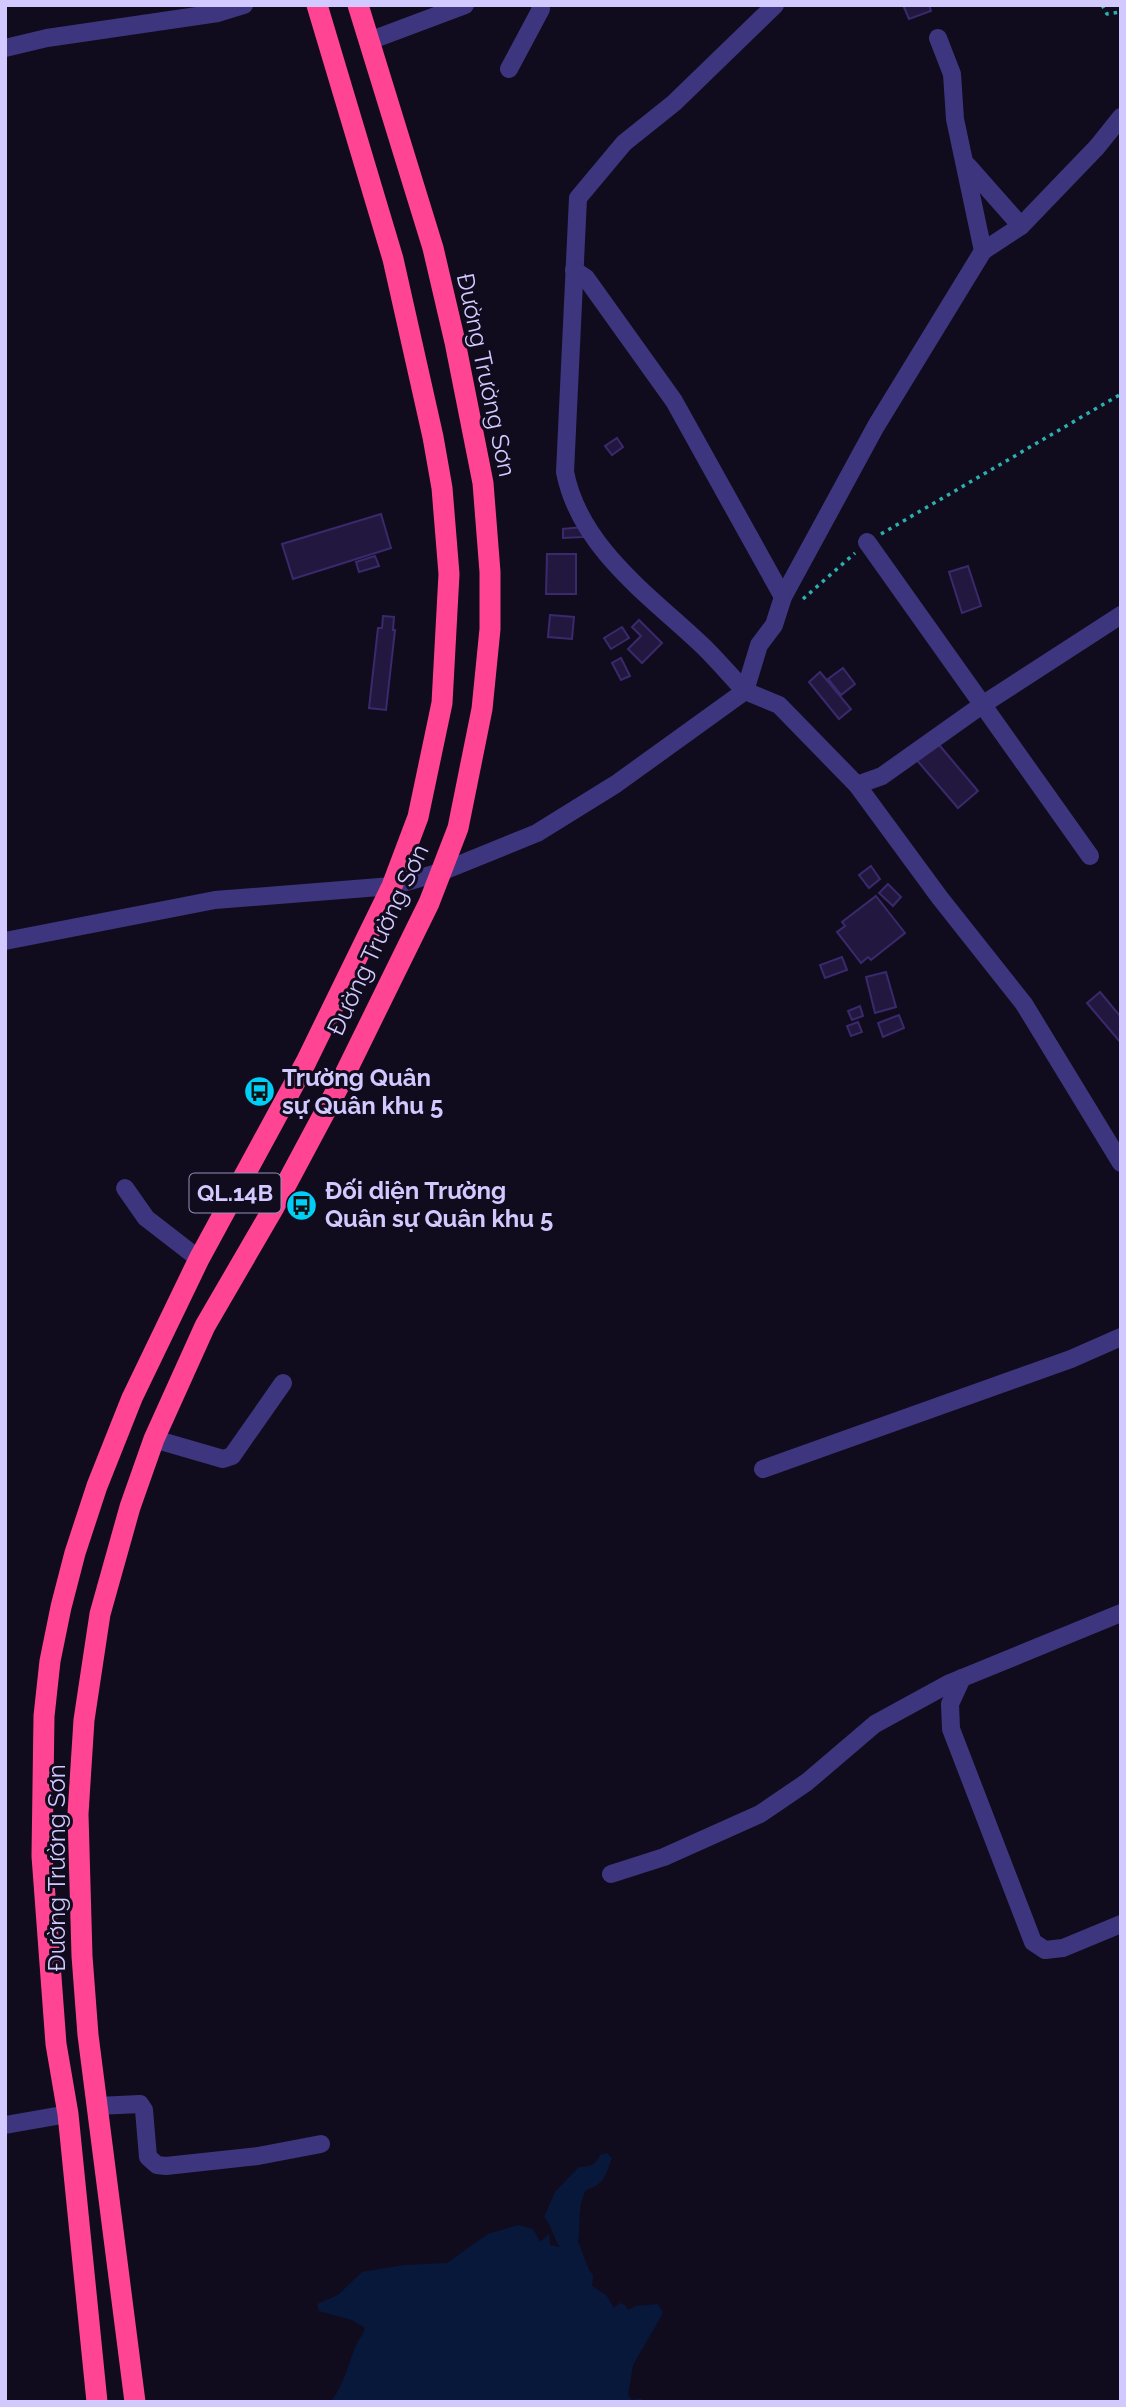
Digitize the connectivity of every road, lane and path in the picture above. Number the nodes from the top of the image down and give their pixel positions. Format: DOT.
graph roads {
  1 [pos="244,5"];
  2 [pos="317,5"];
  3 [pos="358,5"];
  4 [pos="466,5"];
  5 [pos="540,5"];
  6 [pos="775,5"];
  7 [pos="1102,5"];
  8 [pos="1121,12"];
  9 [pos="938,38"];
  10 [pos="369,41"];
  11 [pos="5,48"];
  12 [pos="509,69"];
  13 [pos="1121,117"];
  14 [pos="966,164"];
  15 [pos="1021,226"];
  16 [pos="983,251"];
  17 [pos="574,270"];
  18 [pos="1121,394"];
  19 [pos="867,542"];
  20 [pos="783,597"];
  21 [pos="1121,615"];
  22 [pos="774,625"];
  23 [pos="745,691"];
  24 [pos="982,705"];
  25 [pos="857,785"];
  26 [pos="1090,856"];
  27 [pos="441,872"];
  28 [pos="392,886"];
  29 [pos="5,942"];
  30 [pos="1119,1155"];
  31 [pos="125,1188"];
  32 [pos="199,1259"];
  33 [pos="1121,1336"];
  34 [pos="283,1383"];
  35 [pos="154,1439"];
  36 [pos="763,1469"];
  37 [pos="1121,1613"];
  38 [pos="962,1678"];
  39 [pos="611,1874"];
  40 [pos="1121,1924"];
  41 [pos="97,2106"];
  42 [pos="68,2114"];
  43 [pos="5,2125"];
  44 [pos="321,2144"];
  45 [pos="97,2402"];
  46 [pos="135,2402"];
  1 -- 11 [label="street"];
  2 -- 28 [label="highway, Đường Trường Sơn / QL.14B"];
  3 -- 10 [label="highway, Đường Trường Sơn / QL.14B"];
  4 -- 10 [label="street"];
  5 -- 12 [label="street"];
  6 -- 17 [label="street"];
  7 -- 8 [label="path"];
  9 -- 14 [label="street"];
  10 -- 27 [label="highway, Đường Trường Sơn / QL.14B"];
  13 -- 15 [label="street"];
  14 -- 15 [label="street"];
  14 -- 16 [label="street"];
  15 -- 16 [label="street"];
  16 -- 20 [label="street"];
  17 -- 20 [label="street"];
  17 -- 23 [label="street"];
  18 -- 19 [label="path"];
  19 -- 22 [label="path"];
  19 -- 24 [label="street"];
  20 -- 22 [label="street"];
  21 -- 24 [label="street"];
  22 -- 23 [label="street"];
  23 -- 25 [label="street"];
  23 -- 27 [label="street"];
  24 -- 25 [label="street"];
  24 -- 26 [label="street"];
  25 -- 30 [label="street"];
  27 -- 28 [label="street"];
  27 -- 35 [label="highway, Đường Trường Sơn / QL.14B"];
  28 -- 29 [label="street"];
  28 -- 32 [label="highway, Đường Trường Sơn / QL.14B"];
  31 -- 32 [label="street"];
  32 -- 42 [label="highway, Đường Trường Sơn / QL.14B"];
  33 -- 36 [label="street"];
  34 -- 35 [label="street"];
  35 -- 41 [label="highway, Đường Trường Sơn / QL.14B"];
  37 -- 38 [label="street"];
  38 -- 39 [label="street"];
  38 -- 40 [label="street"];
  41 -- 44 [label="street"];
  41 -- 46 [label="highway, Đường Trường Sơn / QL.14B"];
  42 -- 43 [label="street"];
  42 -- 45 [label="highway, Đường Trường Sơn / QL.14B"];
}
